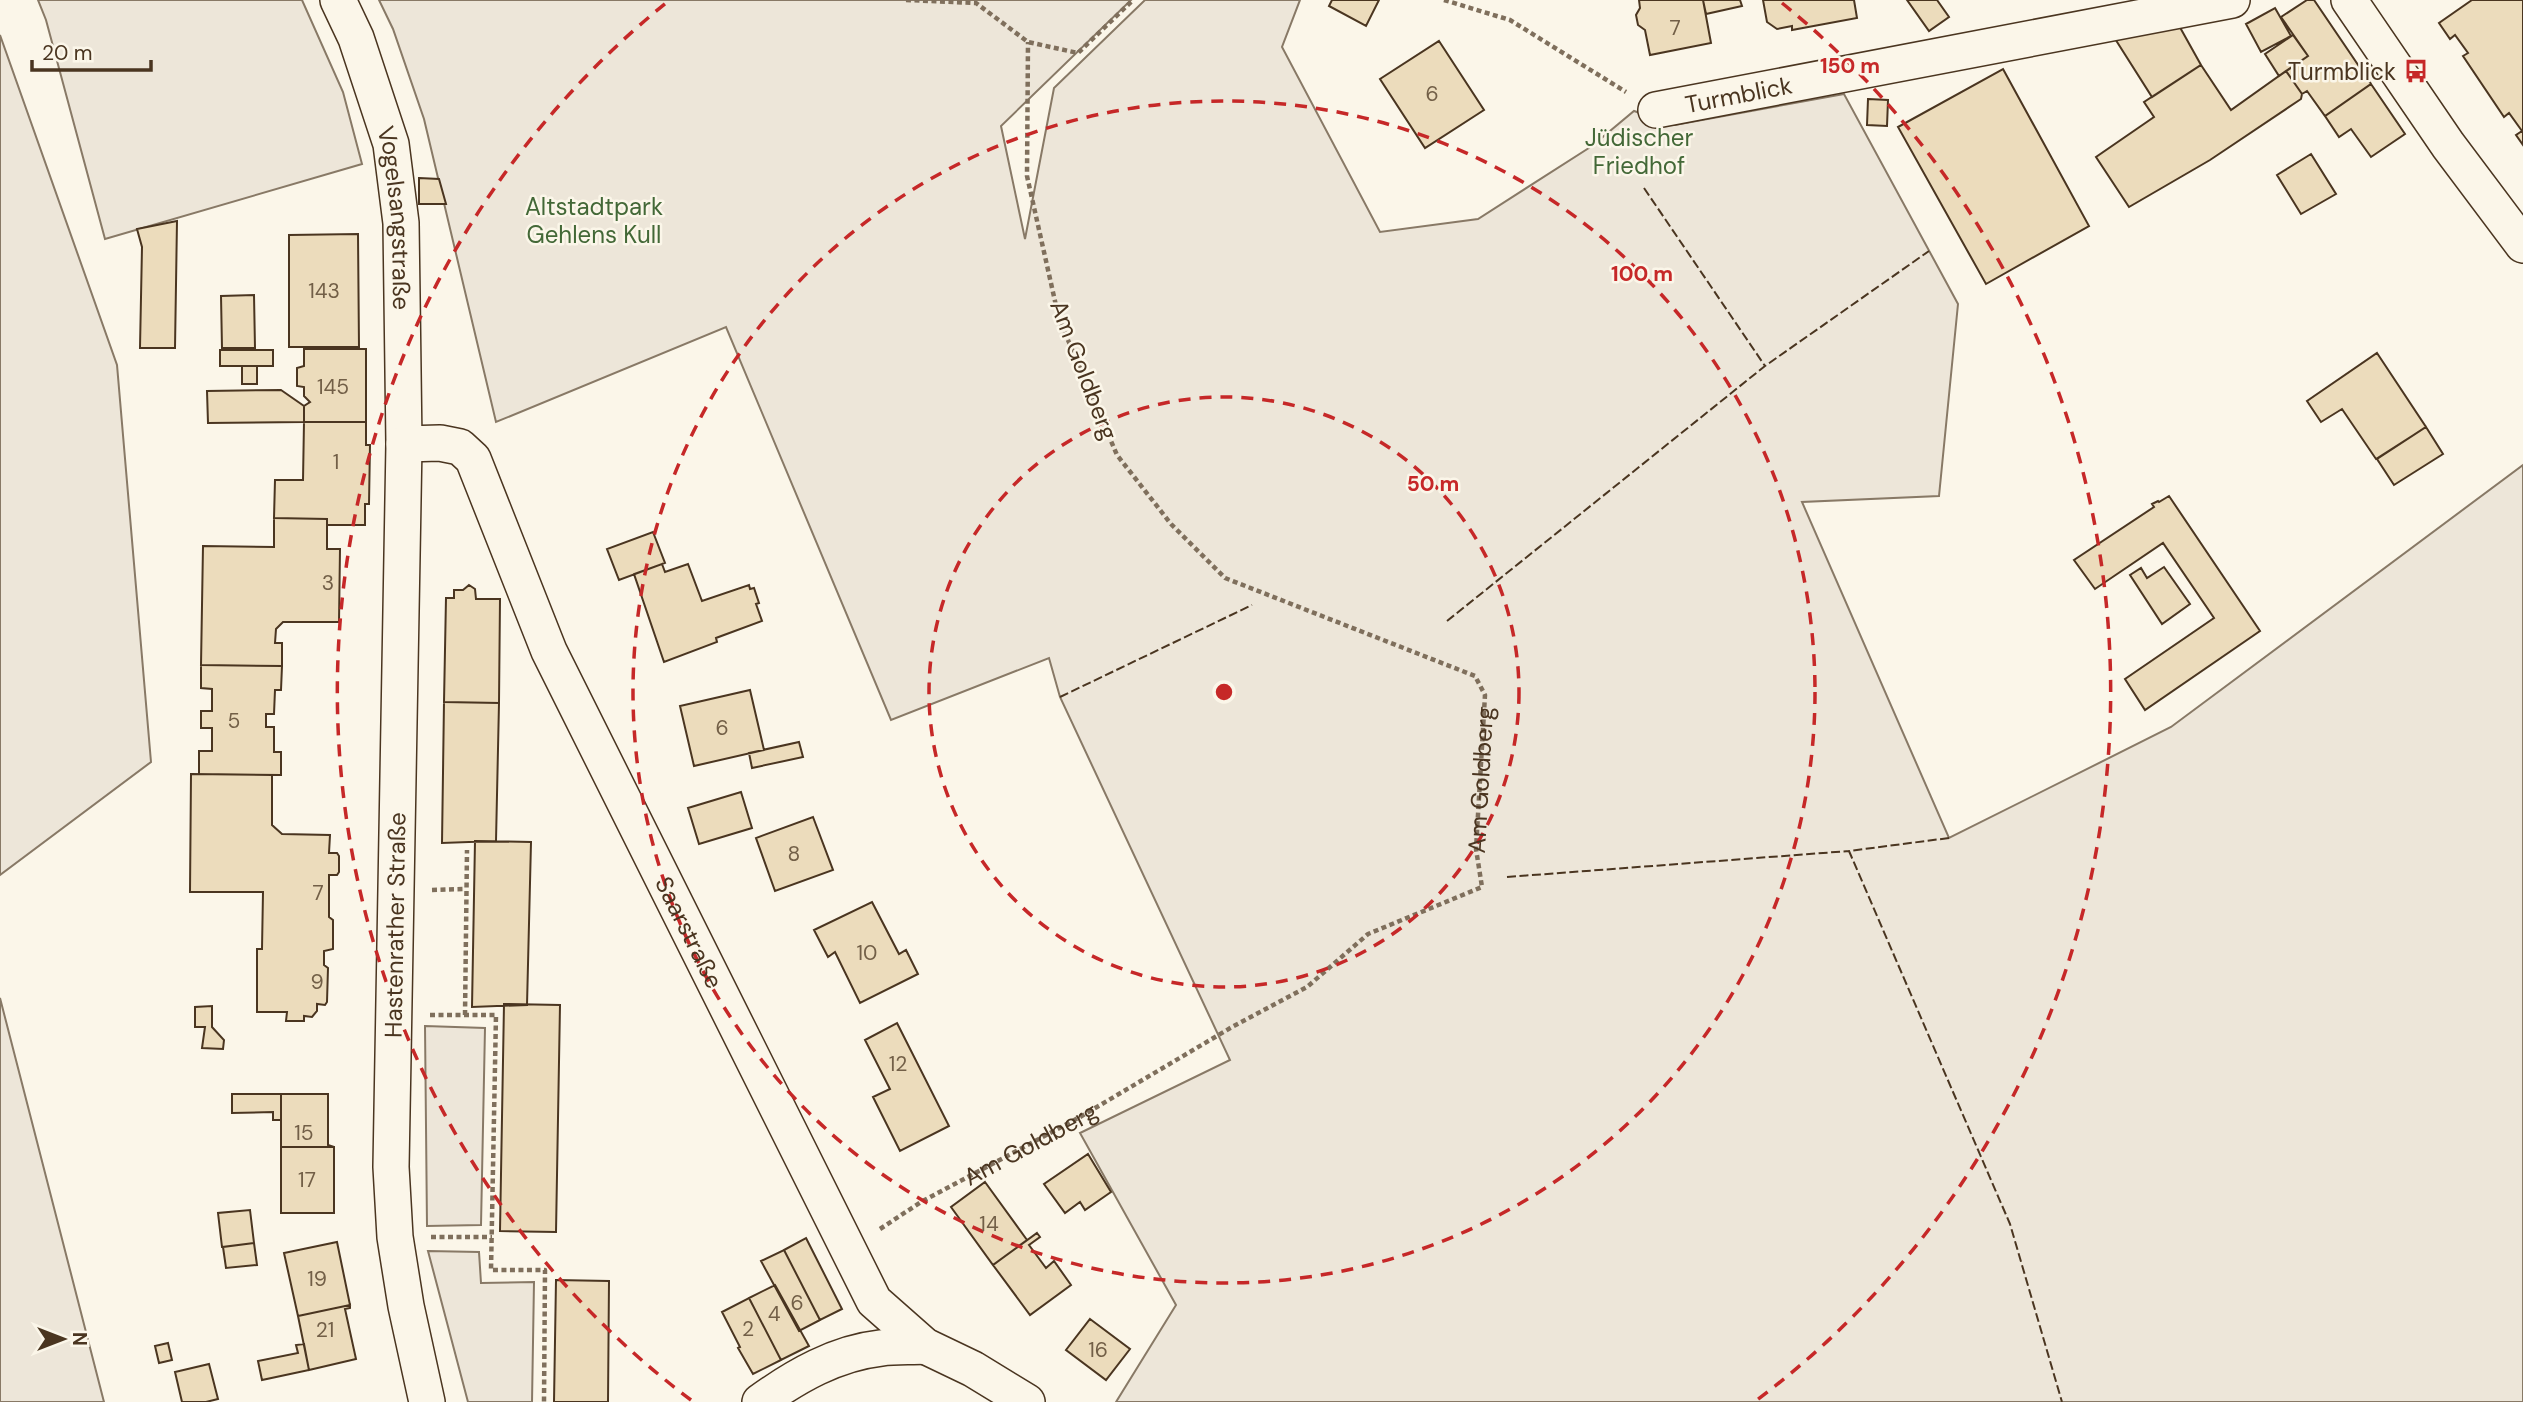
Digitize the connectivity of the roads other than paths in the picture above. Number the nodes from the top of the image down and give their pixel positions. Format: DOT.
graph roads {
  1 [pos="338,0"];
  2 [pos="2232,0"];
  3 [pos="2354,2"];
  4 [pos="1656,110"];
  5 [pos="2523,245"];
  6 [pos="404,444"];
  7 [pos="926,1346"];
  8 [pos="427,1402"];
  9 [pos="760,1402"];
  10 [pos="1027,1402"];
  1 -- 6 [label="street, Vogelsangstraße"];
  2 -- 4 [label="street, Turmblick"];
  3 -- 5 [label="street"];
  6 -- 7 [label="street, Saarstraße"];
  6 -- 8 [label="street, Hastenrather Straße"];
  7 -- 9 [label="street"];
  7 -- 10 [label="street, Saarstraße"];
}
